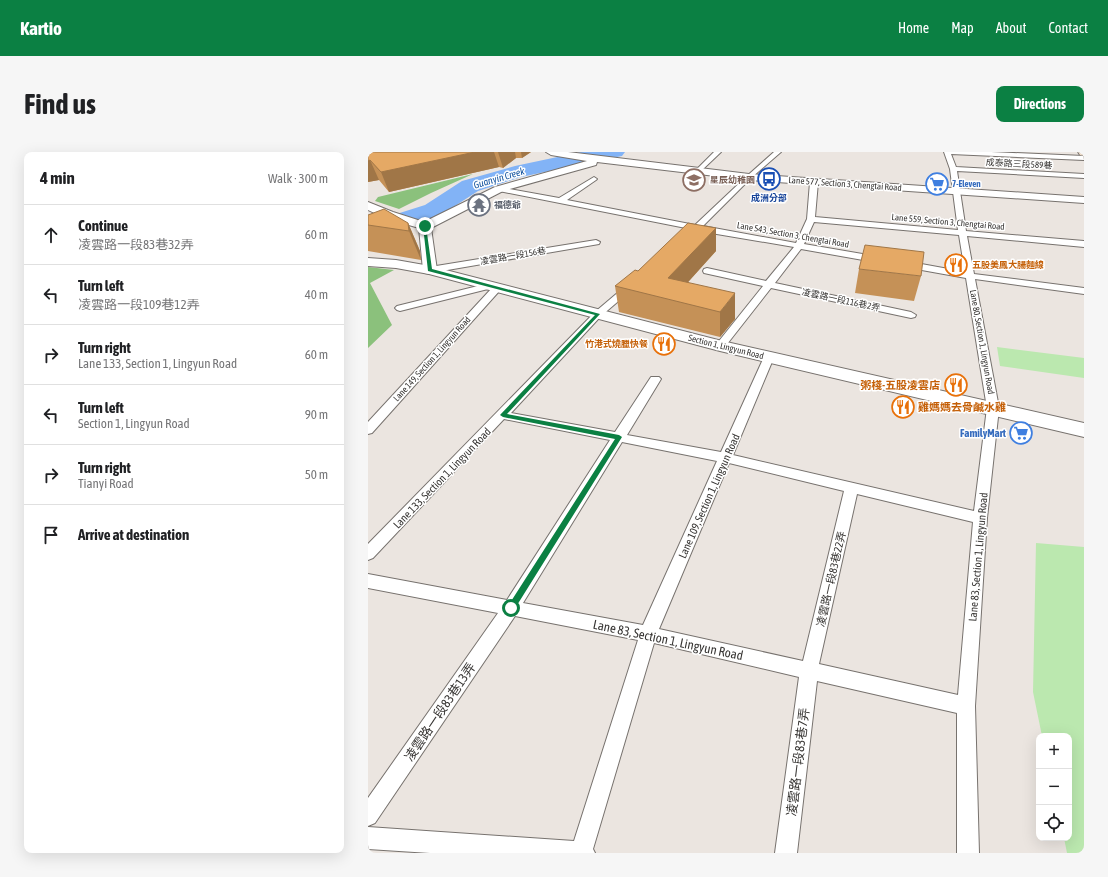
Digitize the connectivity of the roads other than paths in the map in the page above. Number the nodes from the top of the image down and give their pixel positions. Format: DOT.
graph roads {
  1 [pos="551,152"];
  2 [pos="718,152"];
  3 [pos="778,152"];
  4 [pos="948,152"];
  5 [pos="576,154"];
  6 [pos="1084,158"];
  7 [pos="607,160"];
  8 [pos="952,169"];
  9 [pos="698,171"];
  10 [pos="1084,176"];
  11 [pos="749,177"];
  12 [pos="594,179"];
  13 [pos="814,182"];
  14 [pos="499,189"];
  15 [pos="955,191"];
  16 [pos="1084,200"];
  17 [pos="560,201"];
  18 [pos="368,206"];
  19 [pos="811,219"];
  20 [pos="425,226"];
  21 [pos="698,228"];
  22 [pos="962,233"];
  23 [pos="686,238"];
  24 [pos="596,242"];
  25 [pos="1084,244"];
  26 [pos="799,246"];
  27 [pos="368,262"];
  28 [pos="430,270"];
  29 [pos="706,271"];
  30 [pos="970,276"];
  31 [pos="639,279"];
  32 [pos="770,284"];
  33 [pos="493,287"];
  34 [pos="1084,291"];
  35 [pos="400,308"];
  36 [pos="598,314"];
  37 [pos="911,315"];
  38 [pos="720,346"];
  39 [pos="769,357"];
  40 [pos="655,379"];
  41 [pos="993,408"];
  42 [pos="503,415"];
  43 [pos="368,430"];
  44 [pos="1084,430"];
  45 [pos="619,437"];
  46 [pos="726,458"];
  47 [pos="852,488"];
  48 [pos="980,518"];
  49 [pos="368,554"];
  50 [pos="368,581"];
  51 [pos="511,608"];
  52 [pos="648,634"];
  53 [pos="809,670"];
  54 [pos="966,706"];
  55 [pos="368,816"];
  56 [pos="368,838"];
  57 [pos="582,853"];
  58 [pos="786,853"];
  59 [pos="968,853"];
  1 -- 5 [label="street"];
  2 -- 9 [label="lane"];
  3 -- 11 [label="lane"];
  4 -- 6 [label="lane"];
  4 -- 8 [label="lane, Lane 80, Section 1, Lingyun Road"];
  5 -- 7 [label="street, Lane 577, Section 3, Chengtai Road"];
  7 -- 9 [label="street, Lane 577, Section 3, Chengtai Road"];
  7 -- 14 [label="street"];
  8 -- 10 [label="lane, 成泰路三段589巷"];
  8 -- 15 [label="lane, Lane 80, Section 1, Lingyun Road"];
  9 -- 11 [label="street, Lane 577, Section 3, Chengtai Road"];
  11 -- 13 [label="street, Lane 577, Section 3, Chengtai Road"];
  11 -- 21 [label="lane"];
  12 -- 17 [label="lane"];
  13 -- 15 [label="street, Lane 577, Section 3, Chengtai Road"];
  13 -- 19 [label="lane"];
  14 -- 17 [label="lane, Lane 543, Section 3, Chengtai Road"];
  14 -- 20 [label="street"];
  15 -- 16 [label="street, Lane 577, Section 3, Chengtai Road"];
  15 -- 22 [label="lane, Lane 80, Section 1, Lingyun Road"];
  17 -- 21 [label="lane, Lane 543, Section 3, Chengtai Road"];
  18 -- 20 [label="street"];
  19 -- 22 [label="lane, Lane 559, Section 3, Chengtai Road"];
  19 -- 26 [label="lane"];
  20 -- 28 [label="street"];
  21 -- 23 [label="lane"];
  21 -- 26 [label="lane, Lane 543, Section 3, Chengtai Road"];
  22 -- 25 [label="lane, Lane 559, Section 3, Chengtai Road"];
  22 -- 30 [label="lane, Lane 80, Section 1, Lingyun Road"];
  24 -- 28 [label="lane, 凌雲路一段156巷"];
  26 -- 30 [label="lane, Lane 543, Section 3, Chengtai Road"];
  26 -- 32 [label="lane"];
  27 -- 28 [label="street, Section 1, Lingyun Road"];
  28 -- 33 [label="street, Section 1, Lingyun Road"];
  29 -- 32 [label="lane, 凌雲路一段116巷2弄"];
  30 -- 34 [label="lane, Lane 543, Section 3, Chengtai Road"];
  30 -- 41 [label="lane, Lane 80, Section 1, Lingyun Road"];
  31 -- 36 [label="lane, Lane 133, Section 1, Lingyun Road"];
  32 -- 37 [label="lane, 凌雲路一段116巷2弄"];
  32 -- 38 [label="lane"];
  33 -- 35 [label="lane"];
  33 -- 36 [label="street, Section 1, Lingyun Road"];
  33 -- 43 [label="lane, Lane 149, Section 1, Lingyun Road"];
  36 -- 38 [label="street, Section 1, Lingyun Road"];
  36 -- 42 [label="lane, Lane 133, Section 1, Lingyun Road"];
  38 -- 39 [label="street, Section 1, Lingyun Road"];
  39 -- 41 [label="street, Section 1, Lingyun Road"];
  39 -- 46 [label="lane, Lane 109, Section 1, Lingyun Road"];
  40 -- 45 [label="lane, 凌雲路一段83巷13弄"];
  41 -- 44 [label="street, Section 1, Lingyun Road"];
  41 -- 48 [label="lane, Lane 83, Section 1, Lingyun Road"];
  42 -- 45 [label="lane"];
  42 -- 49 [label="lane, Lane 133, Section 1, Lingyun Road"];
  45 -- 46 [label="lane"];
  45 -- 51 [label="lane, 凌雲路一段83巷13弄"];
  46 -- 47 [label="lane"];
  46 -- 52 [label="lane, Lane 109, Section 1, Lingyun Road"];
  47 -- 48 [label="lane"];
  47 -- 53 [label="lane, 凌雲路一段83巷22弄"];
  48 -- 54 [label="lane, Lane 83, Section 1, Lingyun Road"];
  50 -- 51 [label="lane, Lane 83, Section 1, Lingyun Road"];
  51 -- 52 [label="lane, Lane 83, Section 1, Lingyun Road"];
  51 -- 55 [label="lane, 凌雲路一段83巷13弄"];
  52 -- 53 [label="lane, Lane 83, Section 1, Lingyun Road"];
  52 -- 57 [label="lane, Lane 109, Section 1, Lingyun Road"];
  53 -- 54 [label="lane, Lane 83, Section 1, Lingyun Road"];
  53 -- 58 [label="lane, 凌雲路一段83巷7弄"];
  54 -- 59 [label="lane, Lane 83, Section 1, Lingyun Road"];
  56 -- 57 [label="lane"];
}
